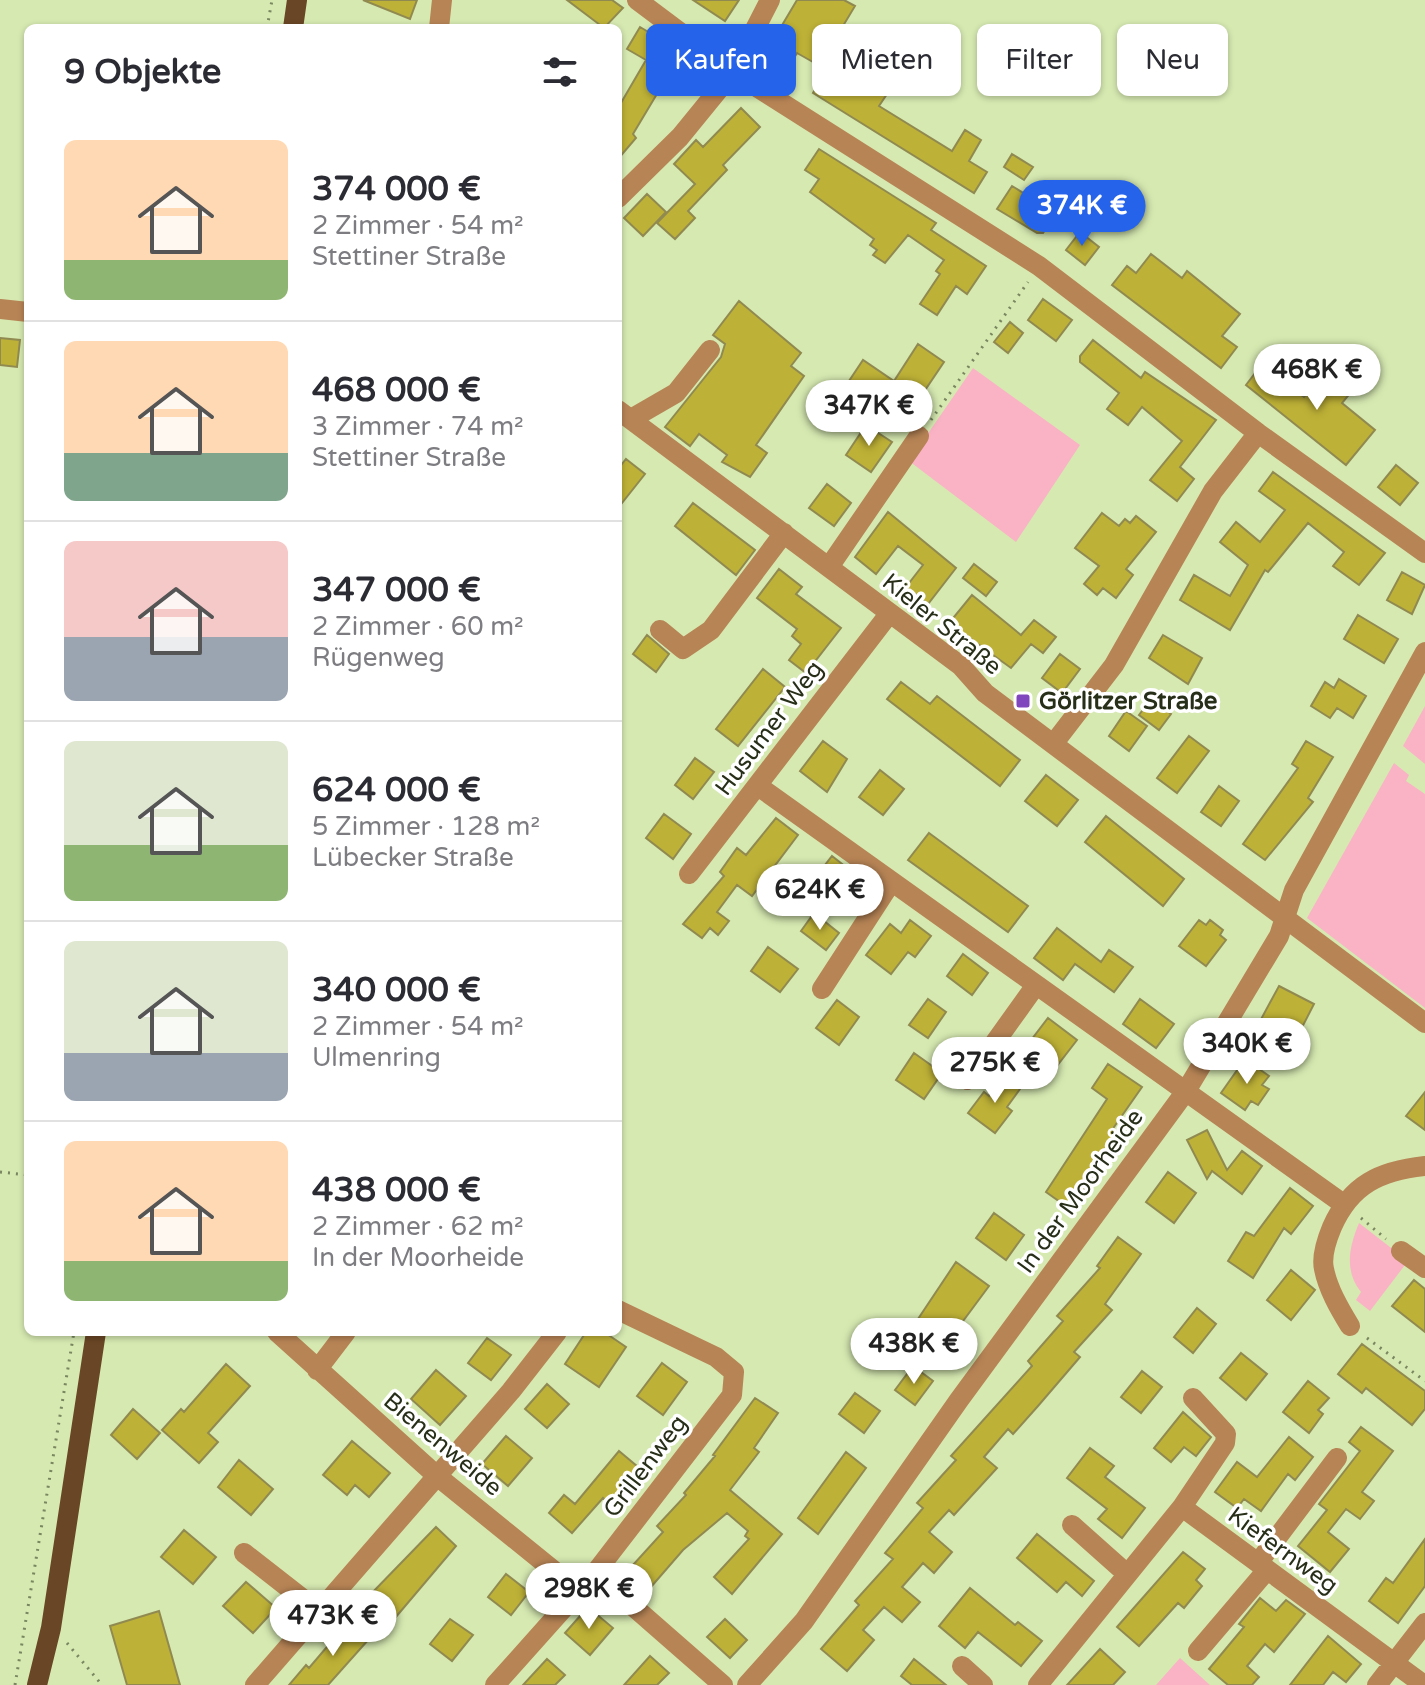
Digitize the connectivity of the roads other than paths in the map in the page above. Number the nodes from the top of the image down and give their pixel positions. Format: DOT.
graph roads {
  1 [pos="297,0"];
  2 [pos="442,0"];
  3 [pos="637,0"];
  4 [pos="770,0"];
  5 [pos="294,24"];
  6 [pos="439,24"];
  7 [pos="669,24"];
  8 [pos="758,24"];
  9 [pos="713,96"];
  10 [pos="771,96"];
  11 [pos="622,194"];
  12 [pos="0,309"];
  13 [pos="24,312"];
  14 [pos="710,350"];
  15 [pos="624,414"];
  16 [pos="1258,433"];
  17 [pos="919,436"];
  18 [pos="784,533"];
  19 [pos="1425,553"];
  20 [pos="829,567"];
  21 [pos="889,614"];
  22 [pos="660,630"];
  23 [pos="1425,652"];
  24 [pos="1054,743"];
  25 [pos="758,786"];
  26 [pos="689,874"];
  27 [pos="890,884"];
  28 [pos="1285,916"];
  29 [pos="1036,985"];
  30 [pos="822,989"];
  31 [pos="1425,1023"];
  32 [pos="968,1080"];
  33 [pos="1186,1091"];
  34 [pos="1425,1166"];
  35 [pos="1342,1203"];
  36 [pos="1401,1251"];
  37 [pos="1425,1268"];
  38 [pos="622,1312"];
  39 [pos="1350,1326"];
  40 [pos="95,1336"];
  41 [pos="281,1336"];
  42 [pos="343,1336"];
  43 [pos="554,1336"];
  44 [pos="317,1370"];
  45 [pos="1193,1398"];
  46 [pos="1337,1458"];
  47 [pos="437,1476"];
  48 [pos="1182,1507"];
  49 [pos="1072,1525"];
  50 [pos="244,1553"];
  51 [pos="1263,1567"];
  52 [pos="595,1573"];
  53 [pos="1127,1574"];
  54 [pos="579,1591"];
  55 [pos="317,1610"];
  56 [pos="1425,1623"];
  57 [pos="1198,1651"];
  58 [pos="1394,1663"];
  59 [pos="962,1666"];
  60 [pos="37,1685"];
  61 [pos="255,1685"];
  62 [pos="495,1685"];
  63 [pos="723,1685"];
  64 [pos="747,1685"];
  65 [pos="983,1685"];
  66 [pos="1038,1685"];
  67 [pos="1377,1685"];
  68 [pos="1424,1685"];
  1 -- 5 [label="main road"];
  2 -- 6 [label="street"];
  3 -- 7 [label="street"];
  4 -- 8 [label="street"];
  9 -- 11 [label="street"];
  10 -- 16 [label="street"];
  12 -- 13 [label="street"];
  14 -- 15 [label="street"];
  15 -- 18 [label="street, Kieler Straße"];
  16 -- 19 [label="street"];
  16 -- 24 [label="street"];
  17 -- 20 [label="street"];
  18 -- 20 [label="street, Kieler Straße"];
  18 -- 22 [label="street"];
  20 -- 21 [label="street, Kieler Straße"];
  21 -- 24 [label="street, Kieler Straße"];
  21 -- 25 [label="street, Husumer Weg"];
  23 -- 28 [label="street, In der Moorheide"];
  24 -- 28 [label="street, Kieler Straße"];
  25 -- 26 [label="street, Husumer Weg"];
  25 -- 27 [label="street"];
  27 -- 29 [label="street"];
  27 -- 30 [label="street"];
  28 -- 31 [label="street, Kieler Straße"];
  28 -- 33 [label="street, In der Moorheide"];
  29 -- 32 [label="street"];
  29 -- 33 [label="street"];
  33 -- 35 [label="street"];
  33 -- 64 [label="street, In der Moorheide"];
  34 -- 35 [label="street"];
  35 -- 39 [label="street"];
  36 -- 37 [label="street"];
  38 -- 52 [label="street, Grillenweg"];
  40 -- 60 [label="main road"];
  41 -- 44 [label="street, Bienenweide"];
  42 -- 44 [label="street"];
  43 -- 47 [label="street"];
  44 -- 47 [label="street, Bienenweide"];
  45 -- 48 [label="street"];
  46 -- 51 [label="street"];
  47 -- 54 [label="street, Bienenweide"];
  47 -- 55 [label="street"];
  48 -- 51 [label="street, Kiefernweg"];
  48 -- 53 [label="street"];
  49 -- 53 [label="street"];
  50 -- 55 [label="street"];
  51 -- 57 [label="street"];
  51 -- 58 [label="street, Kiefernweg"];
  52 -- 54 [label="street, Grillenweg"];
  52 -- 63 [label="street"];
  53 -- 66 [label="street"];
  54 -- 62 [label="street, Grillenweg"];
  55 -- 61 [label="street"];
  56 -- 58 [label="street"];
  58 -- 67 [label="street"];
  58 -- 68 [label="street, Kiefernweg"];
  59 -- 65 [label="street"];
}
